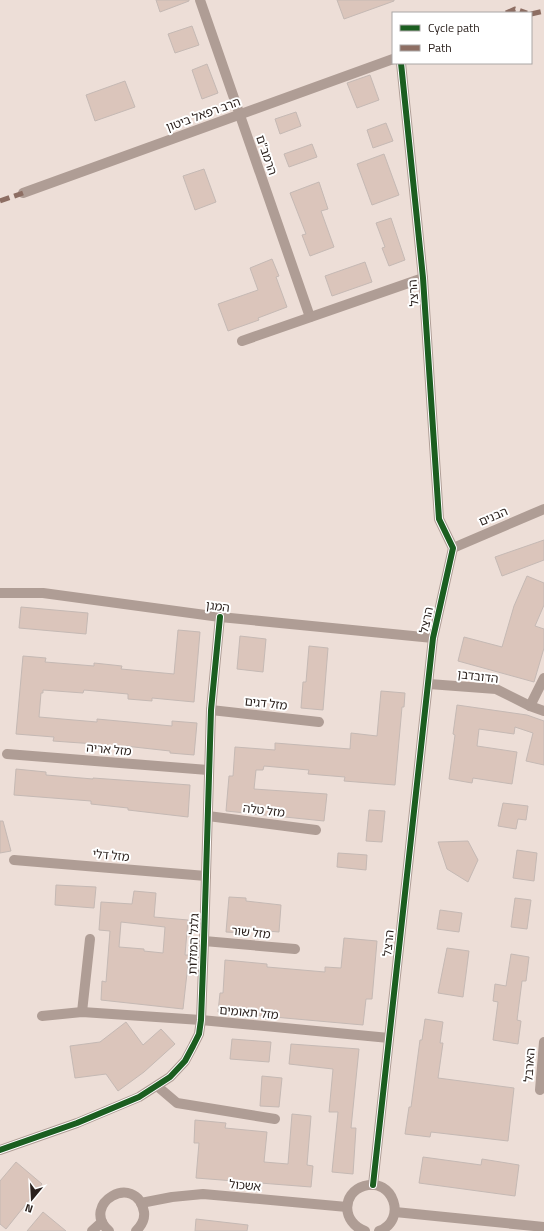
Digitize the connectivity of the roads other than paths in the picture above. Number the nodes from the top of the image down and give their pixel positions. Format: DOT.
graph roads {
  1 [pos="200,0"];
  2 [pos="392,59"];
  3 [pos="402,64"];
  4 [pos="239,115"];
  5 [pos="22,193"];
  6 [pos="423,278"];
  7 [pos="310,317"];
  8 [pos="242,341"];
  9 [pos="544,508"];
  10 [pos="453,548"];
  11 [pos="0,592"];
  12 [pos="220,617"];
  13 [pos="433,638"];
  14 [pos="544,678"];
  15 [pos="429,684"];
  16 [pos="530,706"];
  17 [pos="211,710"];
  18 [pos="544,711"];
  19 [pos="319,722"];
  20 [pos="7,754"];
  21 [pos="208,770"];
  22 [pos="208,816"];
  23 [pos="316,830"];
  24 [pos="14,860"];
  25 [pos="206,876"];
  26 [pos="90,939"];
  27 [pos="204,941"];
  28 [pos="295,949"];
  29 [pos="82,1012"];
  30 [pos="42,1016"];
  31 [pos="201,1020"];
  32 [pos="389,1038"];
  33 [pos="544,1042"];
  34 [pos="156,1086"];
  35 [pos="540,1090"];
  36 [pos="275,1119"];
  37 [pos="0,1150"];
  38 [pos="373,1185"];
  39 [pos="141,1203"];
  40 [pos="347,1207"];
  41 [pos="395,1212"];
  42 [pos="102,1222"];
  43 [pos="538,1228"];
  44 [pos="360,1230"];
  45 [pos="92,1231"];
  46 [pos="109,1231"];
  47 [pos="136,1231"];
  48 [pos="379,1231"];
  1 -- 4 [label="street, הרמב\"ם"];
  2 -- 4 [label="street, הרב רפאל ביטון"];
  3 -- 6 [label="street, הרצל"];
  4 -- 5 [label="street, הרב רפאל ביטון"];
  4 -- 7 [label="street, הרמב\"ם"];
  6 -- 7 [label="street"];
  6 -- 10 [label="street, הרצל"];
  7 -- 8 [label="street"];
  9 -- 10 [label="street, הבנים"];
  10 -- 13 [label="street, הרצל"];
  11 -- 12 [label="street, המגן"];
  12 -- 13 [label="street, המגן"];
  12 -- 17 [label="street, גלגל המזלות"];
  13 -- 15 [label="street, הרצל"];
  14 -- 16 [label="street"];
  15 -- 16 [label="street, הדובדבן"];
  15 -- 32 [label="street, הרצל"];
  16 -- 18 [label="street, הדובדבן"];
  17 -- 19 [label="street, מזל דגים"];
  17 -- 21 [label="street, גלגל המזלות"];
  20 -- 21 [label="street, מזל אריה"];
  21 -- 22 [label="street, גלגל המזלות"];
  22 -- 23 [label="street, מזל טלה"];
  22 -- 25 [label="street, גלגל המזלות"];
  24 -- 25 [label="street, מזל דלי"];
  25 -- 27 [label="street, גלגל המזלות"];
  26 -- 29 [label="street"];
  27 -- 28 [label="street, מזל שור"];
  27 -- 31 [label="street, גלגל המזלות"];
  29 -- 30 [label="street, מזל תאומים"];
  29 -- 31 [label="street, מזל תאומים"];
  31 -- 32 [label="street, מזל תאומים"];
  31 -- 34 [label="street, גלגל המזלות"];
  32 -- 38 [label="street, הרצל"];
  33 -- 35 [label="street, הארבל"];
  34 -- 36 [label="street"];
  34 -- 37 [label="street, גלגל המזלות"];
  38 -- 40 [label="street"];
  38 -- 41 [label="street"];
  39 -- 40 [label="street, אשכול"];
  39 -- 42 [label="street"];
  39 -- 47 [label="street"];
  40 -- 44 [label="street"];
  41 -- 43 [label="street"];
  41 -- 48 [label="street"];
  42 -- 45 [label="street"];
  42 -- 46 [label="street"];
}
